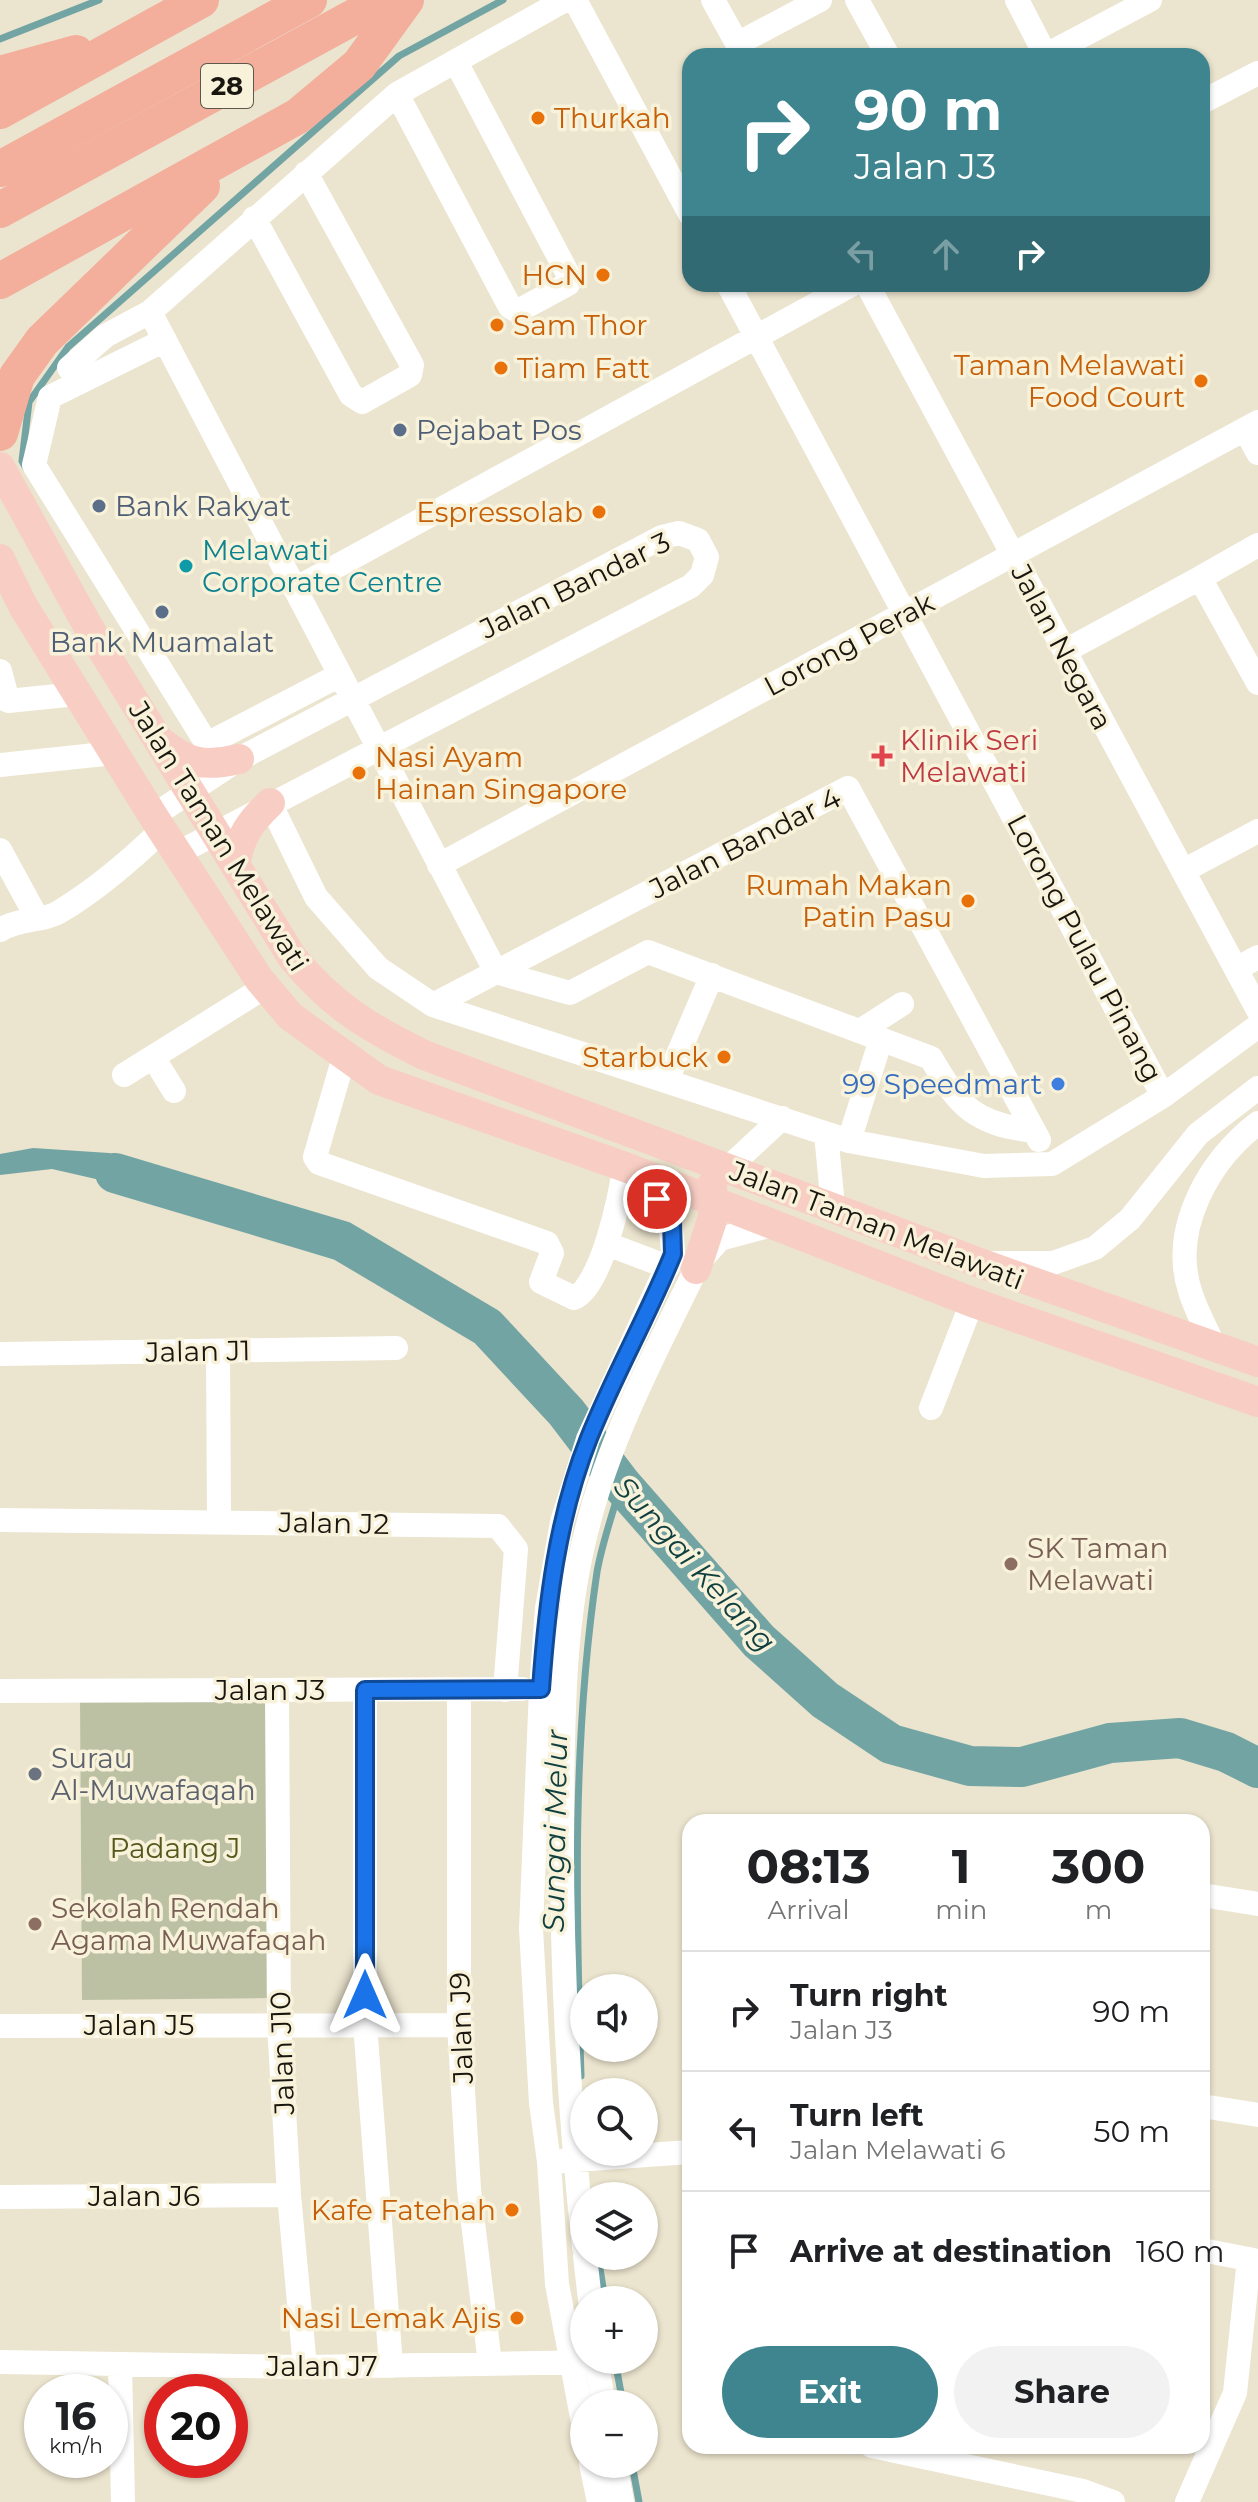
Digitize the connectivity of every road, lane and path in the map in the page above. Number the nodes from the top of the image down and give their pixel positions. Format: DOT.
graph roads {
  1 [pos="201,0"];
  2 [pos="309,0"];
  3 [pos="385,0"];
  4 [pos="406,0"];
  5 [pos="565,0"];
  6 [pos="575,0"];
  7 [pos="713,0"];
  8 [pos="820,0"];
  9 [pos="857,0"];
  10 [pos="1017,0"];
  11 [pos="1150,0"];
  12 [pos="133,37"];
  13 [pos="740,48"];
  14 [pos="744,48"];
  15 [pos="884,48"];
  16 [pos="1042,48"];
  17 [pos="1061,48"];
  18 [pos="456,62"];
  19 [pos="1258,73"];
  20 [pos="0,74"];
  21 [pos="397,94"];
  22 [pos="1210,98"];
  23 [pos="0,111"];
  24 [pos="238,152"];
  25 [pos="0,169"];
  26 [pos="306,173"];
  27 [pos="682,199"];
  28 [pos="0,210"];
  29 [pos="254,218"];
  30 [pos="50,254"];
  31 [pos="0,263"];
  32 [pos="0,281"];
  33 [pos="732,292"];
  34 [pos="838,292"];
  35 [pos="871,292"];
  36 [pos="150,312"];
  37 [pos="756,336"];
  38 [pos="165,340"];
  39 [pos="69,368"];
  40 [pos="1252,426"];
  41 [pos="0,433"];
  42 [pos="1258,453"];
  43 [pos="0,467"];
  44 [pos="1258,545"];
  45 [pos="1013,555"];
  46 [pos="0,559"];
  47 [pos="1200,578"];
  48 [pos="295,589"];
  49 [pos="905,614"];
  50 [pos="1065,651"];
  51 [pos="0,671"];
  52 [pos="340,675"];
  53 [pos="1258,683"];
  54 [pos="77,694"];
  55 [pos="353,699"];
  56 [pos="4,702"];
  57 [pos="156,737"];
  58 [pos="379,750"];
  59 [pos="114,753"];
  60 [pos="239,759"];
  61 [pos="0,765"];
  62 [pos="191,793"];
  63 [pos="270,803"];
  64 [pos="1258,831"];
  65 [pos="215,832"];
  66 [pos="164,833"];
  67 [pos="0,850"];
  68 [pos="235,865"];
  69 [pos="439,865"];
  70 [pos="1183,871"];
  71 [pos="36,916"];
  72 [pos="0,930"];
  73 [pos="1258,957"];
  74 [pos="1236,969"];
  75 [pos="496,972"];
  76 [pos="712,975"];
  77 [pos="265,987"];
  78 [pos="902,1004"];
  79 [pos="433,1005"];
  80 [pos="1258,1010"];
  81 [pos="1258,1026"];
  82 [pos="871,1035"];
  83 [pos="153,1057"];
  84 [pos="344,1057"];
  85 [pos="124,1075"];
  86 [pos="667,1080"];
  87 [pos="1258,1088"];
  88 [pos="174,1091"];
  89 [pos="1163,1096"];
  90 [pos="782,1118"];
  91 [pos="1258,1123"];
  92 [pos="1034,1131"];
  93 [pos="838,1138"];
  94 [pos="692,1153"];
  95 [pos="1052,1164"];
  96 [pos="626,1168"];
  97 [pos="727,1169"];
  98 [pos="715,1203"];
  99 [pos="833,1206"];
  100 [pos="772,1225"];
  101 [pos="607,1244"];
  102 [pos="977,1262"];
  103 [pos="682,1268"];
  104 [pos="972,1302"];
  105 [pos="396,1348"];
  106 [pos="1215,1348"];
  107 [pos="218,1351"];
  108 [pos="0,1354"];
  109 [pos="1258,1362"];
  110 [pos="1258,1402"];
  111 [pos="931,1408"];
  112 [pos="0,1520"];
  113 [pos="219,1521"];
  114 [pos="541,1689"];
  115 [pos="277,1690"];
  116 [pos="365,1690"];
  117 [pos="459,1690"];
  118 [pos="505,1690"];
  119 [pos="0,1691"];
  120 [pos="1210,1896"];
  121 [pos="1258,1904"];
  122 [pos="279,2024"];
  123 [pos="365,2024"];
  124 [pos="459,2025"];
  125 [pos="0,2026"];
  126 [pos="570,2098"];
  127 [pos="1210,2107"];
  128 [pos="1258,2115"];
  129 [pos="682,2153"];
  130 [pos="658,2154"];
  131 [pos="570,2160"];
  132 [pos="549,2162"];
  133 [pos="289,2195"];
  134 [pos="0,2197"];
  135 [pos="1210,2252"];
  136 [pos="1254,2260"];
  137 [pos="570,2357"];
  138 [pos="0,2362"];
  139 [pos="570,2363"];
  140 [pos="120,2364"];
  141 [pos="490,2364"];
  142 [pos="391,2366"];
  143 [pos="305,2367"];
  144 [pos="1210,2450"];
  145 [pos="910,2454"];
  146 [pos="1208,2454"];
  147 [pos="594,2478"];
  148 [pos="618,2478"];
  149 [pos="123,2502"];
  150 [pos="599,2502"];
  151 [pos="622,2502"];
  152 [pos="1113,2502"];
  153 [pos="1187,2502"];
  1 -- 12 [label="highway"];
  2 -- 25 [label="highway, 28"];
  3 -- 28 [label="highway, 28"];
  4 -- 24 [label="highway"];
  5 -- 18 [label="street"];
  6 -- 27 [label="street"];
  7 -- 13 [label="street"];
  8 -- 14 [label="street"];
  9 -- 15 [label="street"];
  10 -- 16 [label="street"];
  11 -- 17 [label="street"];
  12 -- 20 [label="highway"];
  12 -- 23 [label="highway"];
  18 -- 21 [label="street"];
  18 -- 21 [label="street"];
  19 -- 22 [label="street"];
  21 -- 26 [label="street"];
  24 -- 30 [label="highway"];
  24 -- 41 [label="highway"];
  26 -- 29 [label="street"];
  26 -- 29 [label="street"];
  29 -- 36 [label="street"];
  30 -- 31 [label="highway"];
  30 -- 32 [label="highway"];
  33 -- 37 [label="street, Lorong Pulau Pinang"];
  34 -- 37 [label="street"];
  35 -- 45 [label="street, Jalan Negara"];
  36 -- 38 [label="street"];
  36 -- 39 [label="street"];
  37 -- 48 [label="street"];
  37 -- 49 [label="street, Lorong Pulau Pinang"];
  38 -- 48 [label="street"];
  38 -- 52 [label="street"];
  40 -- 42 [label="street"];
  40 -- 45 [label="street, Lorong Perak"];
  43 -- 57 [label="main road, Jalan Taman Melawati"];
  44 -- 47 [label="street"];
  45 -- 49 [label="street, Lorong Perak"];
  45 -- 50 [label="street, Jalan Negara"];
  46 -- 54 [label="main road, Jalan Taman Melawati"];
  47 -- 50 [label="street"];
  47 -- 53 [label="street"];
  48 -- 52 [label="street"];
  49 -- 69 [label="street, Lorong Perak"];
  49 -- 89 [label="street, Lorong Pulau Pinang"];
  50 -- 70 [label="street, Jalan Negara"];
  51 -- 56 [label="street"];
  52 -- 55 [label="street"];
  54 -- 56 [label="street"];
  54 -- 59 [label="main road, Jalan Taman Melawati"];
  55 -- 58 [label="street"];
  55 -- 58 [label="street, Jalan Bandar 3"];
  55 -- 60 [label="street, Jalan Bandar 3"];
  57 -- 60 [label="main road"];
  57 -- 62 [label="main road, Jalan Taman Melawati"];
  58 -- 63 [label="street, Jalan Bandar 3"];
  58 -- 69 [label="street"];
  59 -- 61 [label="street"];
  59 -- 66 [label="main road, Jalan Taman Melawati"];
  60 -- 62 [label="street, Jalan Bandar 3"];
  62 -- 65 [label="main road, Jalan Taman Melawati"];
  62 -- 66 [label="street, Jalan Bandar 3"];
  63 -- 65 [label="street, Jalan Bandar 3"];
  63 -- 68 [label="main road"];
  63 -- 79 [label="street"];
  64 -- 70 [label="street"];
  65 -- 66 [label="street, Jalan Bandar 3"];
  65 -- 68 [label="main road, Jalan Taman Melawati"];
  66 -- 71 [label="street"];
  66 -- 77 [label="main road, Jalan Taman Melawati"];
  67 -- 71 [label="street"];
  68 -- 94 [label="main road, Jalan Taman Melawati"];
  69 -- 75 [label="street"];
  70 -- 74 [label="street, Jalan Negara"];
  71 -- 72 [label="street"];
  73 -- 74 [label="street"];
  74 -- 80 [label="street, Jalan Negara"];
  75 -- 76 [label="street"];
  75 -- 79 [label="street, Jalan Bandar 4"];
  75 -- 92 [label="street, Jalan Bandar 4"];
  76 -- 82 [label="street"];
  76 -- 86 [label="street"];
  77 -- 83 [label="street"];
  77 -- 84 [label="main road, Jalan Taman Melawati"];
  78 -- 82 [label="street"];
  79 -- 86 [label="street"];
  81 -- 89 [label="street"];
  82 -- 92 [label="street"];
  82 -- 93 [label="street"];
  83 -- 85 [label="street"];
  83 -- 88 [label="street"];
  84 -- 96 [label="main road, Jalan Taman Melawati"];
  84 -- 101 [label="street"];
  86 -- 90 [label="street"];
  87 -- 102 [label="street"];
  89 -- 95 [label="street"];
  90 -- 93 [label="street"];
  90 -- 97 [label="street"];
  91 -- 106 [label="street"];
  92 -- 95 [label="street, Jalan Bandar 4"];
  93 -- 95 [label="street"];
  93 -- 99 [label="street"];
  94 -- 97 [label="main road, Jalan Taman Melawati"];
  94 -- 98 [label="main road"];
  96 -- 98 [label="main road, Jalan Taman Melawati"];
  96 -- 101 [label="street"];
  96 -- 103 [label="street"];
  97 -- 99 [label="main road, Jalan Taman Melawati"];
  98 -- 100 [label="main road, Jalan Taman Melawati"];
  98 -- 103 [label="main road"];
  99 -- 102 [label="main road, Jalan Taman Melawati"];
  100 -- 103 [label="street"];
  100 -- 104 [label="main road, Jalan Taman Melawati"];
  101 -- 103 [label="street"];
  102 -- 106 [label="main road, Jalan Taman Melawati"];
  103 -- 114 [label="street"];
  103 -- 126 [label="street"];
  104 -- 110 [label="main road, Jalan Taman Melawati"];
  104 -- 111 [label="street"];
  105 -- 107 [label="street, Jalan J1"];
  106 -- 109 [label="main road, Jalan Taman Melawati"];
  107 -- 108 [label="street, Jalan J1"];
  107 -- 113 [label="street"];
  112 -- 113 [label="street, Jalan J2"];
  113 -- 118 [label="street, Jalan J2"];
  114 -- 118 [label="street, Jalan J3"];
  114 -- 132 [label="street"];
  115 -- 116 [label="street, Jalan J3"];
  115 -- 119 [label="street, Jalan J3"];
  115 -- 122 [label="street, Jalan J10"];
  116 -- 117 [label="street, Jalan J3"];
  116 -- 123 [label="street"];
  117 -- 118 [label="street, Jalan J3"];
  117 -- 124 [label="street, Jalan J9"];
  120 -- 121 [label="street"];
  122 -- 123 [label="street, Jalan J5"];
  122 -- 125 [label="street, Jalan J5"];
  122 -- 133 [label="street, Jalan J10"];
  123 -- 124 [label="street, Jalan J5"];
  123 -- 142 [label="street"];
  124 -- 141 [label="street, Jalan J9"];
  127 -- 128 [label="street"];
  129 -- 130 [label="street"];
  131 -- 132 [label="street"];
  132 -- 137 [label="street"];
  133 -- 134 [label="street, Jalan J6"];
  133 -- 143 [label="street, Jalan J10"];
  135 -- 136 [label="street"];
  136 -- 144 [label="street"];
  138 -- 140 [label="street, Jalan J7"];
  139 -- 141 [label="street, Jalan J7"];
  140 -- 143 [label="street, Jalan J7"];
  140 -- 149 [label="street"];
  141 -- 142 [label="street, Jalan J7"];
  142 -- 143 [label="street, Jalan J7"];
  145 -- 152 [label="street"];
  146 -- 153 [label="street"];
  147 -- 150 [label="street"];
  148 -- 151 [label="street"];
}
